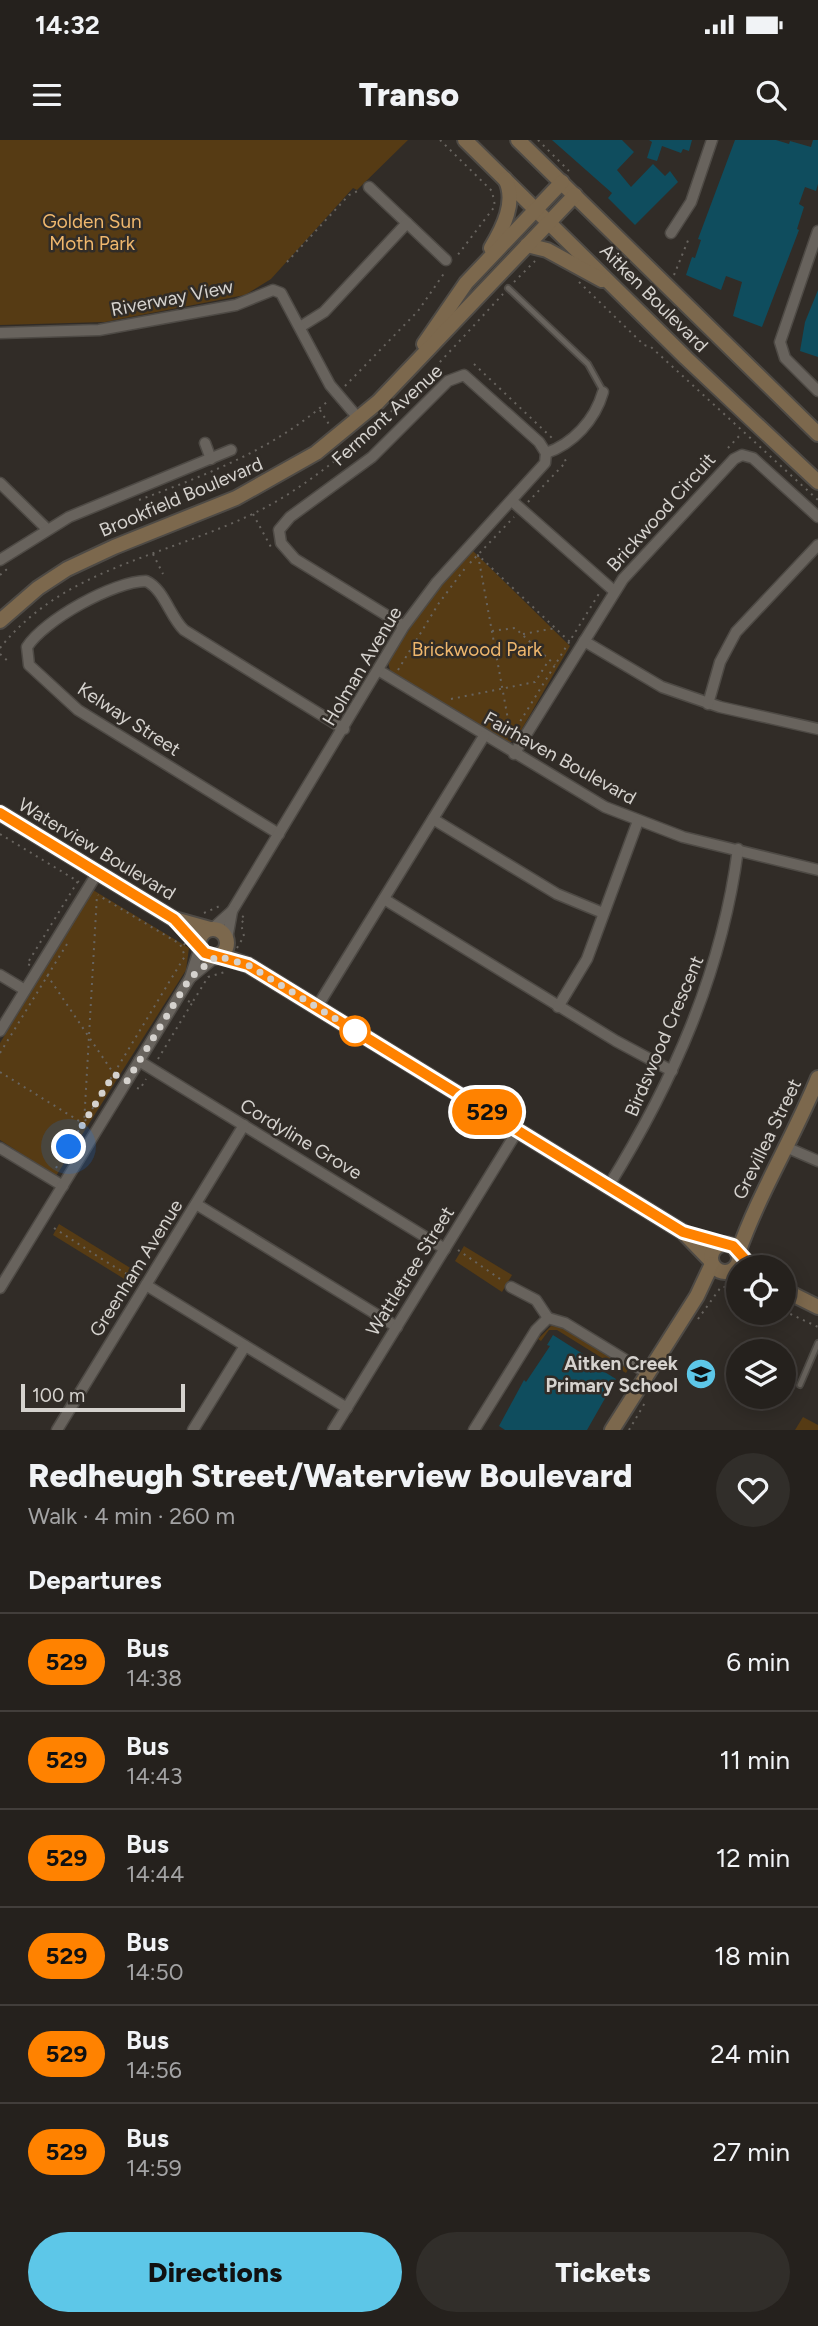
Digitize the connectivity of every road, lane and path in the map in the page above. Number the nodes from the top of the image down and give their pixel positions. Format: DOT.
graph roads {
  1 [pos="440,140"];
  2 [pos="465,140"];
  3 [pos="518,140"];
  4 [pos="712,140"];
  5 [pos="499,173"];
  6 [pos="562,182"];
  7 [pos="368,185"];
  8 [pos="575,195"];
  9 [pos="537,208"];
  10 [pos="550,221"];
  11 [pos="407,223"];
  12 [pos="818,231"];
  13 [pos="670,233"];
  14 [pos="689,238"];
  15 [pos="527,245"];
  16 [pos="541,260"];
  17 [pos="286,262"];
  18 [pos="448,263"];
  19 [pos="478,270"];
  20 [pos="673,276"];
  21 [pos="573,277"];
  22 [pos="508,288"];
  23 [pos="621,292"];
  24 [pos="300,327"];
  25 [pos="0,333"];
  26 [pos="404,374"];
  27 [pos="818,391"];
  28 [pos="603,392"];
  29 [pos="337,394"];
  30 [pos="359,419"];
  31 [pos="743,432"];
  32 [pos="818,434"];
  33 [pos="205,443"];
  34 [pos="728,448"];
  35 [pos="231,450"];
  36 [pos="546,456"];
  37 [pos="211,459"];
  38 [pos="818,482"];
  39 [pos="0,483"];
  40 [pos="818,500"];
  41 [pos="512,501"];
  42 [pos="131,503"];
  43 [pos="252,514"];
  44 [pos="818,517"];
  45 [pos="47,529"];
  46 [pos="818,545"];
  47 [pos="272,550"];
  48 [pos="153,554"];
  49 [pos="0,560"];
  50 [pos="16,562"];
  51 [pos="163,574"];
  52 [pos="0,575"];
  53 [pos="604,585"];
  54 [pos="614,591"];
  55 [pos="0,621"];
  56 [pos="404,626"];
  57 [pos="556,628"];
  58 [pos="491,631"];
  59 [pos="522,634"];
  60 [pos="584,641"];
  61 [pos="570,642"];
  62 [pos="0,648"];
  63 [pos="0,654"];
  64 [pos="550,660"];
  65 [pos="9,662"];
  66 [pos="555,665"];
  67 [pos="378,670"];
  68 [pos="502,690"];
  69 [pos="451,699"];
  70 [pos="708,704"];
  71 [pos="344,729"];
  72 [pos="818,729"];
  73 [pos="484,736"];
  74 [pos="514,754"];
  75 [pos="0,813"];
  76 [pos="433,819"];
  77 [pos="638,821"];
  78 [pos="0,834"];
  79 [pos="279,834"];
  80 [pos="738,849"];
  81 [pos="818,870"];
  82 [pos="98,872"];
  83 [pos="78,881"];
  84 [pos="93,891"];
  85 [pos="384,898"];
  86 [pos="90,906"];
  87 [pos="232,911"];
  88 [pos="603,914"];
  89 [pos="174,919"];
  90 [pos="211,929"];
  91 [pos="227,940"];
  92 [pos="69,941"];
  93 [pos="200,945"];
  94 [pos="218,956"];
  95 [pos="248,965"];
  96 [pos="38,969"];
  97 [pos="0,975"];
  98 [pos="48,975"];
  99 [pos="190,978"];
  100 [pos="25,990"];
  101 [pos="192,1003"];
  102 [pos="317,1007"];
  103 [pos="558,1007"];
  104 [pos="0,1031"];
  105 [pos="89,1035"];
  106 [pos="0,1053"];
  107 [pos="139,1061"];
  108 [pos="152,1069"];
  109 [pos="672,1071"];
  110 [pos="0,1072"];
  111 [pos="114,1074"];
  112 [pos="818,1078"];
  113 [pos="127,1081"];
  114 [pos="84,1124"];
  115 [pos="244,1125"];
  116 [pos="518,1130"];
  117 [pos="0,1148"];
  118 [pos="788,1148"];
  119 [pos="818,1161"];
  120 [pos="50,1178"];
  121 [pos="63,1186"];
  122 [pos="608,1187"];
  123 [pos="196,1204"];
  124 [pos="751,1217"];
  125 [pos="54,1228"];
  126 [pos="683,1232"];
  127 [pos="723,1244"];
  128 [pos="445,1249"];
  129 [pos="458,1250"];
  130 [pos="738,1253"];
  131 [pos="712,1262"];
  132 [pos="726,1271"];
  133 [pos="726,1277"];
  134 [pos="136,1279"];
  135 [pos="146,1285"];
  136 [pos="721,1286"];
  137 [pos="726,1286"];
  138 [pos="511,1287"];
  139 [pos="0,1288"];
  140 [pos="697,1296"];
  141 [pos="796,1296"];
  142 [pos="818,1307"];
  143 [pos="796,1317"];
  144 [pos="548,1318"];
  145 [pos="397,1327"];
  146 [pos="818,1327"];
  147 [pos="818,1343"];
  148 [pos="245,1346"];
  149 [pos="647,1373"];
  150 [pos="800,1385"];
  151 [pos="646,1401"];
  152 [pos="347,1408"];
  153 [pos="57,1430"];
  154 [pos="193,1430"];
  155 [pos="333,1430"];
  156 [pos="474,1430"];
  157 [pos="612,1430"];
  158 [pos="629,1430"];
  1 -- 18 [label="path"];
  2 -- 5 [label="street, Aitken Boulevard"];
  3 -- 6 [label="street, Aitken Boulevard"];
  4 -- 13 [label="street"];
  5 -- 9 [label="street, Aitken Boulevard"];
  5 -- 19 [label="street"];
  6 -- 8 [label="street, Aitken Boulevard"];
  6 -- 9 [label="street, Brookfield Boulevard"];
  7 -- 11 [label="street"];
  7 -- 17 [label="path"];
  8 -- 10 [label="street, Brookfield Boulevard"];
  8 -- 32 [label="street, Aitken Boulevard"];
  9 -- 10 [label="street, Aitken Boulevard"];
  9 -- 19 [label="street, Brookfield Boulevard"];
  10 -- 15 [label="street, Brookfield Boulevard"];
  10 -- 23 [label="street, Aitken Boulevard"];
  11 -- 18 [label="street"];
  11 -- 24 [label="street"];
  12 -- 27 [label="street"];
  14 -- 20 [label="path"];
  15 -- 23 [label="street"];
  15 -- 26 [label="street, Brookfield Boulevard"];
  16 -- 22 [label="path"];
  18 -- 29 [label="path"];
  19 -- 26 [label="street, Brookfield Boulevard"];
  21 -- 31 [label="path"];
  22 -- 28 [label="lane"];
  22 -- 43 [label="path"];
  23 -- 38 [label="street, Aitken Boulevard"];
  24 -- 25 [label="street, Riverway View"];
  24 -- 29 [label="street, Riverway View"];
  26 -- 30 [label="street, Brookfield Boulevard"];
  28 -- 36 [label="street"];
  29 -- 30 [label="street, Riverway View"];
  29 -- 42 [label="path"];
  30 -- 55 [label="street, Brookfield Boulevard"];
  31 -- 34 [label="path"];
  31 -- 40 [label="path"];
  33 -- 37 [label="street"];
  35 -- 37 [label="street"];
  36 -- 41 [label="street, Holman Avenue"];
  36 -- 56 [label="street, Fermont Avenue"];
  37 -- 45 [label="street"];
  39 -- 45 [label="street"];
  41 -- 53 [label="street"];
  41 -- 56 [label="street, Holman Avenue"];
  43 -- 47 [label="path"];
  43 -- 48 [label="path"];
  44 -- 54 [label="street, Brickwood Circuit"];
  45 -- 49 [label="street"];
  46 -- 70 [label="street"];
  48 -- 51 [label="path"];
  48 -- 62 [label="path"];
  50 -- 52 [label="path"];
  53 -- 54 [label="street"];
  53 -- 61 [label="path"];
  54 -- 60 [label="street, Brickwood Circuit"];
  56 -- 67 [label="street, Holman Avenue"];
  57 -- 58 [label="path"];
  57 -- 59 [label="path"];
  57 -- 61 [label="path"];
  58 -- 59 [label="path"];
  58 -- 68 [label="path"];
  59 -- 64 [label="path"];
  60 -- 70 [label="street"];
  60 -- 74 [label="street, Brickwood Circuit"];
  61 -- 66 [label="path"];
  63 -- 65 [label="path"];
  64 -- 66 [label="path"];
  64 -- 68 [label="path"];
  66 -- 68 [label="path"];
  67 -- 71 [label="street, Holman Avenue"];
  67 -- 73 [label="street, Fairhaven Boulevard"];
  68 -- 69 [label="path"];
  70 -- 72 [label="street"];
  71 -- 79 [label="street, Holman Avenue"];
  71 -- 79 [label="street, Kelway Street"];
  73 -- 74 [label="street, Fairhaven Boulevard"];
  73 -- 76 [label="street"];
  74 -- 77 [label="street, Fairhaven Boulevard"];
  75 -- 82 [label="street, Waterview Boulevard"];
  76 -- 85 [label="street"];
  76 -- 88 [label="street"];
  77 -- 80 [label="street, Fairhaven Boulevard"];
  77 -- 88 [label="street"];
  78 -- 83 [label="path"];
  79 -- 87 [label="street, Holman Avenue"];
  80 -- 81 [label="street, Fairhaven Boulevard"];
  80 -- 109 [label="street, Birdswood Crescent"];
  82 -- 84 [label="street"];
  82 -- 89 [label="street, Waterview Boulevard"];
  83 -- 84 [label="path"];
  83 -- 96 [label="path"];
  84 -- 86 [label="path"];
  84 -- 96 [label="street"];
  84 -- 105 [label="path"];
  84 -- 111 [label="path"];
  85 -- 102 [label="street"];
  85 -- 103 [label="street"];
  87 -- 90 [label="street, Holman Avenue"];
  87 -- 91 [label="street, Holman Avenue"];
  88 -- 103 [label="street"];
  89 -- 90 [label="street, Waterview Boulevard"];
  89 -- 93 [label="street, Waterview Boulevard"];
  90 -- 91 [label="street"];
  90 -- 93 [label="street"];
  91 -- 94 [label="street"];
  91 -- 95 [label="street"];
  92 -- 98 [label="path"];
  93 -- 94 [label="street"];
  93 -- 99 [label="street"];
  94 -- 95 [label="street"];
  94 -- 99 [label="street"];
  95 -- 102 [label="street"];
  96 -- 98 [label="path"];
  96 -- 100 [label="street"];
  97 -- 100 [label="street"];
  98 -- 105 [label="path"];
  98 -- 106 [label="path"];
  99 -- 107 [label="street"];
  100 -- 104 [label="street"];
  101 -- 108 [label="path"];
  102 -- 116 [label="street"];
  103 -- 109 [label="street"];
  105 -- 111 [label="path"];
  105 -- 114 [label="path"];
  107 -- 108 [label="street, Cordyline Grove"];
  107 -- 113 [label="street"];
  108 -- 113 [label="path"];
  108 -- 115 [label="street, Cordyline Grove"];
  109 -- 122 [label="street, Birdswood Crescent"];
  110 -- 114 [label="path"];
  111 -- 113 [label="path"];
  111 -- 114 [label="path"];
  112 -- 118 [label="street, Grevillea Street"];
  113 -- 121 [label="street"];
  114 -- 120 [label="path"];
  115 -- 123 [label="street, Greenham Avenue"];
  115 -- 128 [label="street, Cordyline Grove"];
  116 -- 122 [label="street"];
  116 -- 128 [label="street, Wattletree Street"];
  117 -- 120 [label="street"];
  118 -- 119 [label="street"];
  118 -- 124 [label="street, Grevillea Street"];
  120 -- 121 [label="street"];
  121 -- 139 [label="street"];
  122 -- 126 [label="street"];
  123 -- 135 [label="street, Greenham Avenue"];
  123 -- 145 [label="street"];
  124 -- 127 [label="street, Grevillea Street"];
  124 -- 130 [label="street, Grevillea Street"];
  125 -- 134 [label="path"];
  126 -- 127 [label="street"];
  126 -- 131 [label="street"];
  127 -- 130 [label="street"];
  127 -- 131 [label="street"];
  128 -- 145 [label="street, Wattletree Street"];
  129 -- 138 [label="path"];
  131 -- 132 [label="street"];
  131 -- 140 [label="street"];
  133 -- 140 [label="street"];
  135 -- 148 [label="street"];
  135 -- 153 [label="street, Greenham Avenue"];
  136 -- 137 [label="path"];
  138 -- 144 [label="street"];
  140 -- 149 [label="street"];
  141 -- 142 [label="street"];
  143 -- 146 [label="path"];
  144 -- 149 [label="street"];
  144 -- 156 [label="street"];
  145 -- 152 [label="street, Wattletree Street"];
  147 -- 150 [label="lane"];
  148 -- 152 [label="street"];
  148 -- 154 [label="street"];
  149 -- 157 [label="street"];
  151 -- 158 [label="path"];
  152 -- 155 [label="street, Wattletree Street"];
}
